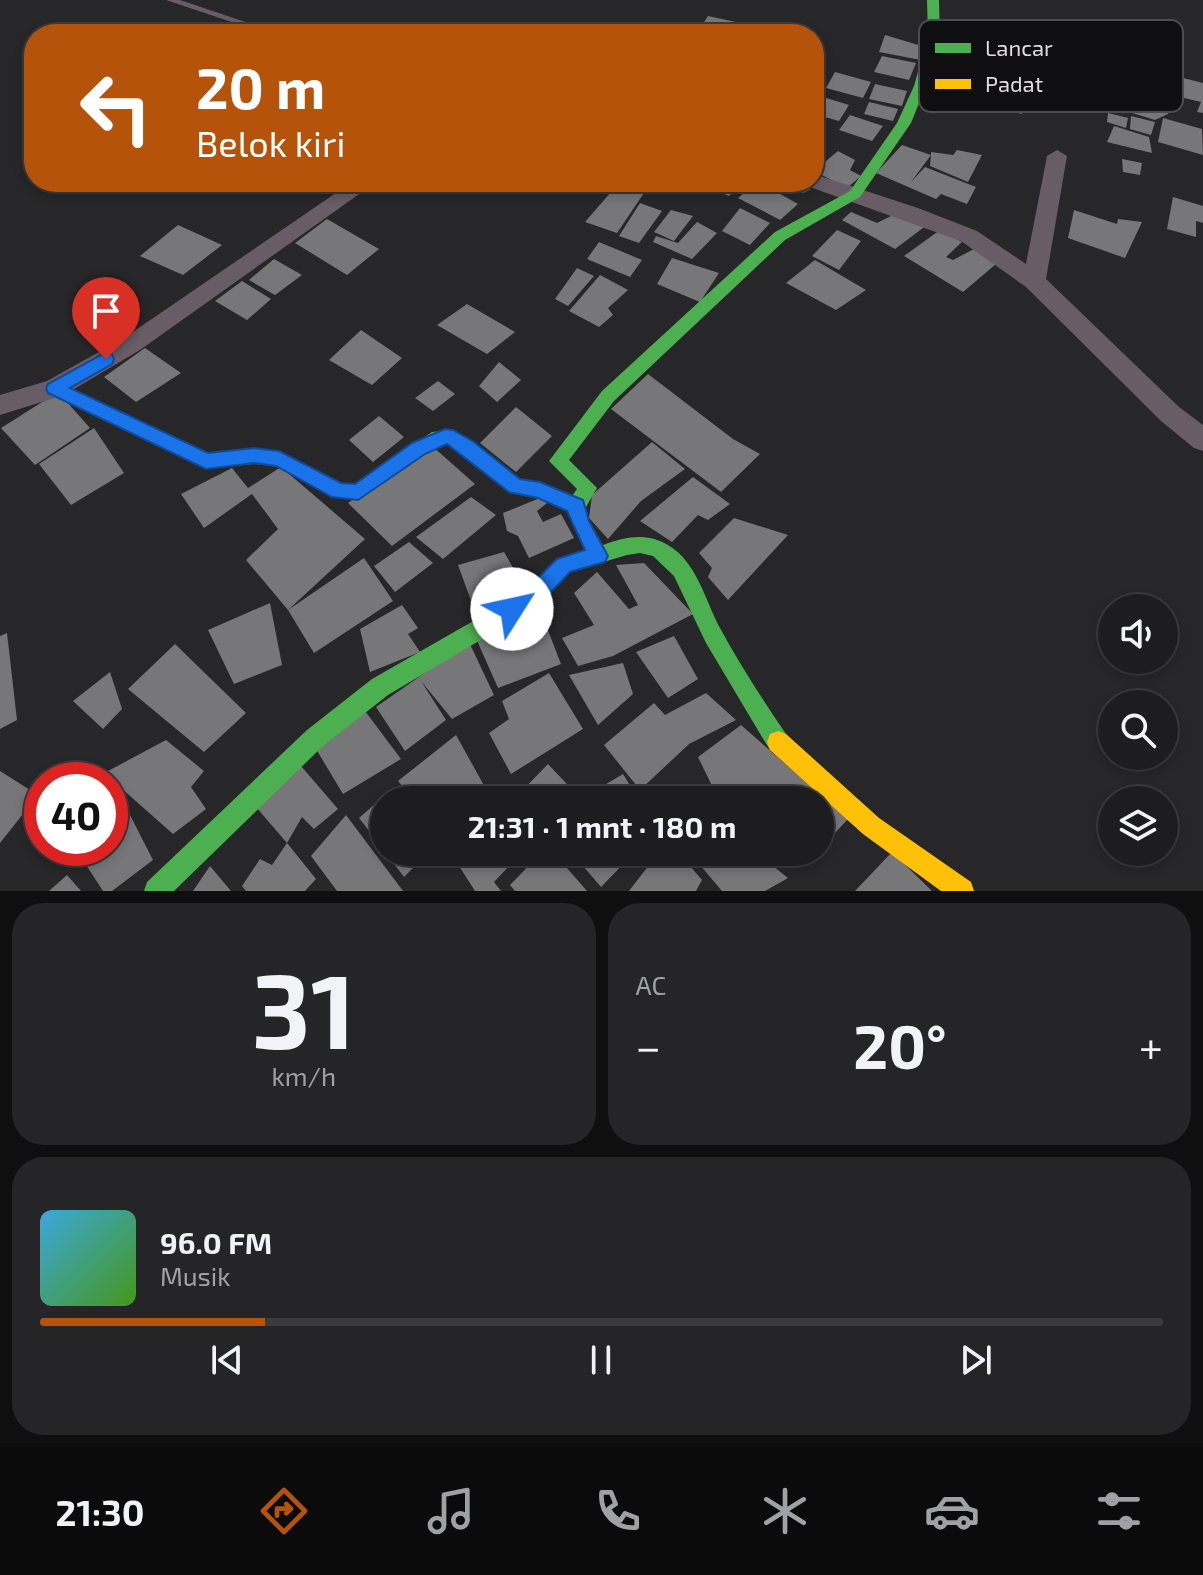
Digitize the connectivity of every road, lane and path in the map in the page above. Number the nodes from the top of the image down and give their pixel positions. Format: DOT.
graph roads {
  1 [pos="171,0"];
  2 [pos="933,0"];
  3 [pos="934,20"];
  4 [pos="245,24"];
  5 [pos="919,88"];
  6 [pos="1057,156"];
  7 [pos="824,184"];
  8 [pos="352,192"];
  9 [pos="855,194"];
  10 [pos="1034,281"];
  11 [pos="55,388"];
  12 [pos="0,405"];
  13 [pos="1203,440"];
  14 [pos="576,506"];
  15 [pos="598,556"];
  16 [pos="156,891"];
  17 [pos="962,891"];
  1 -- 4 [label="lane"];
  2 -- 3 [label="street"];
  5 -- 9 [label="street"];
  6 -- 10 [label="street"];
  7 -- 9 [label="street"];
  8 -- 11 [label="street"];
  9 -- 10 [label="street"];
  9 -- 14 [label="street"];
  10 -- 13 [label="street"];
  11 -- 12 [label="street"];
  11 -- 14 [label="street"];
  14 -- 15 [label="street"];
  15 -- 16 [label="street"];
  15 -- 17 [label="street"];
}
